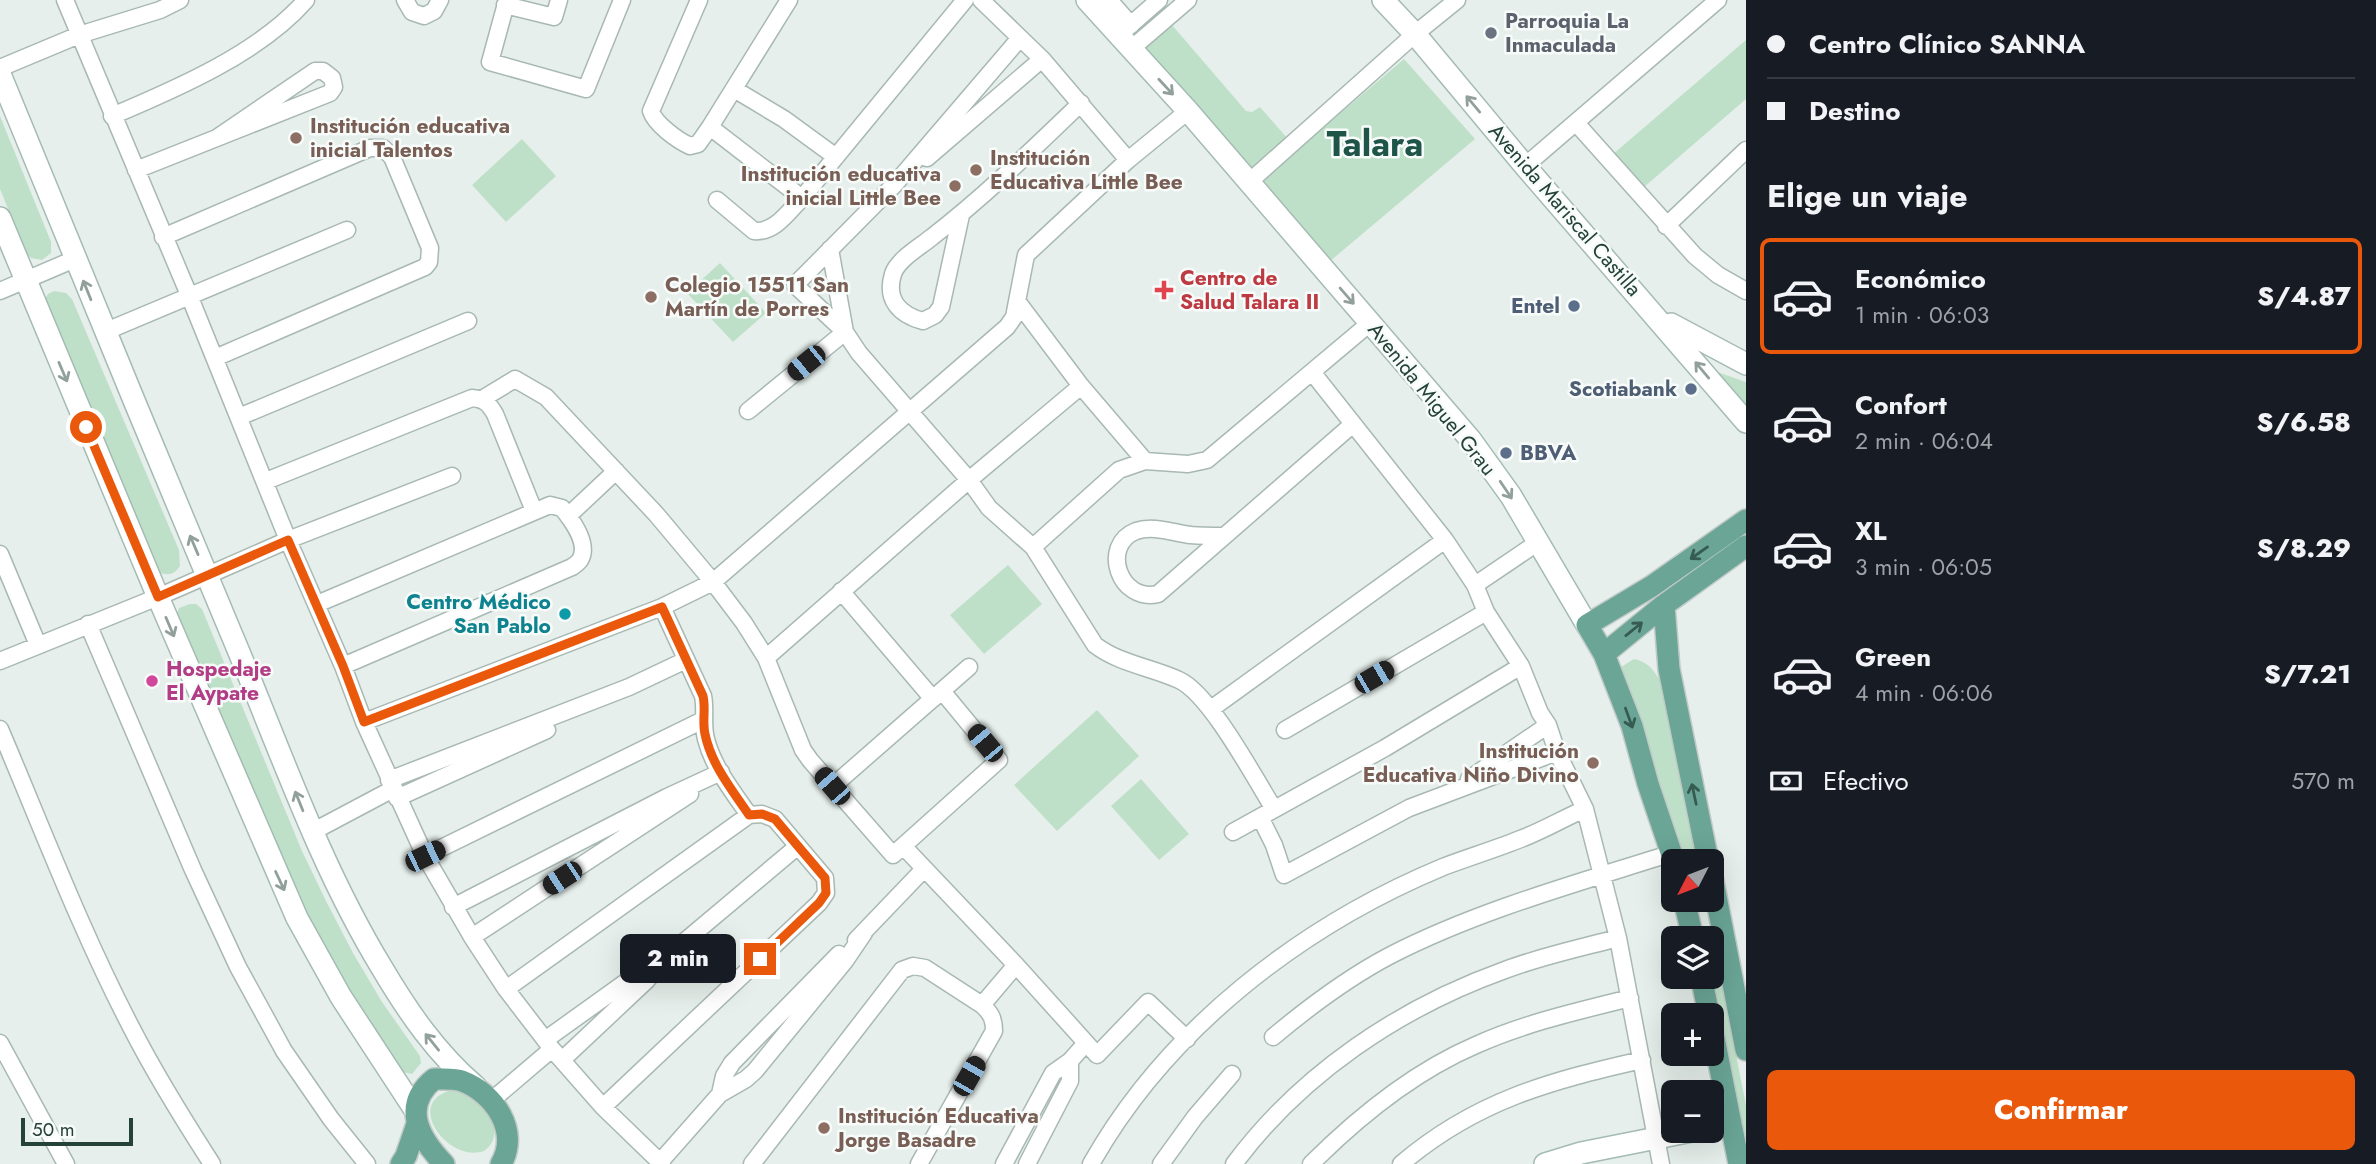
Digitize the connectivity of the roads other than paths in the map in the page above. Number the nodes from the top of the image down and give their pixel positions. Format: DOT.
graph roads {
  1 [pos="65,0"];
  2 [pos="180,0"];
  3 [pos="306,0"];
  4 [pos="405,0"];
  5 [pos="440,0"];
  6 [pos="559,0"];
  7 [pos="622,0"];
  8 [pos="701,0"];
  9 [pos="789,0"];
  10 [pos="965,0"];
  11 [pos="981,0"];
  12 [pos="1087,0"];
  13 [pos="1109,0"];
  14 [pos="1159,0"];
  15 [pos="1188,0"];
  16 [pos="1383,0"];
  17 [pos="1457,0"];
  18 [pos="1718,0"];
  19 [pos="506,3"];
  20 [pos="79,34"];
  21 [pos="1415,34"];
  22 [pos="1127,36"];
  23 [pos="1020,38"];
  24 [pos="1042,59"];
  25 [pos="0,68"];
  26 [pos="0,74"];
  27 [pos="734,89"];
  28 [pos="1082,103"];
  29 [pos="1188,111"];
  30 [pos="112,116"];
  31 [pos="1577,124"];
  32 [pos="710,127"];
  33 [pos="218,137"];
  34 [pos="1746,150"];
  35 [pos="836,157"];
  36 [pos="1128,160"];
  37 [pos="1525,166"];
  38 [pos="136,170"];
  39 [pos="1248,183"];
  40 [pos="895,184"];
  41 [pos="802,198"];
  42 [pos="718,200"];
  43 [pos="961,215"];
  44 [pos="0,218"];
  45 [pos="1666,226"];
  46 [pos="347,230"];
  47 [pos="163,237"];
  48 [pos="830,249"];
  49 [pos="75,259"];
  50 [pos="25,281"];
  51 [pos="0,291"];
  52 [pos="1746,291"];
  53 [pos="189,295"];
  54 [pos="1017,302"];
  55 [pos="1655,315"];
  56 [pos="468,321"];
  57 [pos="1370,323"];
  58 [pos="104,332"];
  59 [pos="845,332"];
  60 [pos="215,358"];
  61 [pos="1746,364"];
  62 [pos="1312,372"];
  63 [pos="1081,386"];
  64 [pos="482,399"];
  65 [pos="748,411"];
  66 [pos="909,411"];
  67 [pos="239,417"];
  68 [pos="1746,422"];
  69 [pos="1353,424"];
  70 [pos="1144,461"];
  71 [pos="616,471"];
  72 [pos="452,477"];
  73 [pos="969,480"];
  74 [pos="266,481"];
  75 [pos="534,511"];
  76 [pos="568,516"];
  77 [pos="1746,520"];
  78 [pos="1224,536"];
  79 [pos="288,540"];
  80 [pos="1445,540"];
  81 [pos="1537,543"];
  82 [pos="1746,546"];
  83 [pos="1033,547"];
  84 [pos="0,554"];
  85 [pos="207,576"];
  86 [pos="713,582"];
  87 [pos="1475,585"];
  88 [pos="841,591"];
  89 [pos="158,597"];
  90 [pos="317,604"];
  91 [pos="1664,605"];
  92 [pos="662,607"];
  93 [pos="1486,612"];
  94 [pos="88,624"];
  95 [pos="1587,625"];
  96 [pos="38,645"];
  97 [pos="1604,654"];
  98 [pos="766,658"];
  99 [pos="686,660"];
  100 [pos="0,661"];
  101 [pos="343,666"];
  102 [pos="1521,666"];
  103 [pos="969,667"];
  104 [pos="937,695"];
  105 [pos="1211,709"];
  106 [pos="703,720"];
  107 [pos="364,722"];
  108 [pos="1548,725"];
  109 [pos="0,729"];
  110 [pos="1285,730"];
  111 [pos="1557,752"];
  112 [pos="721,772"];
  113 [pos="832,786"];
  114 [pos="393,789"];
  115 [pos="1452,792"];
  116 [pos="1585,808"];
  117 [pos="1267,813"];
  118 [pos="749,815"];
  119 [pos="312,832"];
  120 [pos="1233,832"];
  121 [pos="798,846"];
  122 [pos="903,846"];
  123 [pos="1670,849"];
  124 [pos="1706,849"];
  125 [pos="425,856"];
  126 [pos="1661,860"];
  127 [pos="924,869"];
  128 [pos="1602,875"];
  129 [pos="453,907"];
  130 [pos="1719,913"];
  131 [pos="1689,919"];
  132 [pos="472,937"];
  133 [pos="1618,938"];
  134 [pos="666,957"];
  135 [pos="1016,965"];
  136 [pos="506,989"];
  137 [pos="1630,998"];
  138 [pos="982,1005"];
  139 [pos="1273,1037"];
  140 [pos="1187,1039"];
  141 [pos="1086,1042"];
  142 [pos="0,1043"];
  143 [pos="1746,1049"];
  144 [pos="553,1050"];
  145 [pos="1642,1060"];
  146 [pos="1070,1061"];
  147 [pos="1232,1074"];
  148 [pos="486,1095"];
  149 [pos="603,1107"];
  150 [pos="416,1117"];
  151 [pos="1724,1132"];
  152 [pos="1661,1137"];
  153 [pos="1656,1138"];
  154 [pos="509,1142"];
  155 [pos="661,1163"];
  156 [pos="66,1164"];
  157 [pos="212,1164"];
  158 [pos="367,1164"];
  159 [pos="401,1164"];
  160 [pos="443,1164"];
  161 [pos="501,1164"];
  162 [pos="521,1164"];
  163 [pos="752,1164"];
  164 [pos="919,1164"];
  165 [pos="1004,1164"];
  166 [pos="1027,1164"];
  167 [pos="1091,1164"];
  168 [pos="1161,1164"];
  169 [pos="1234,1164"];
  170 [pos="1311,1164"];
  171 [pos="1401,1164"];
  172 [pos="1545,1164"];
  173 [pos="1661,1164"];
  174 [pos="1740,1164"];
  1 -- 20 [label="street"];
  2 -- 20 [label="street"];
  3 -- 30 [label="street"];
  4 -- 5 [label="street"];
  6 -- 19 [label="street"];
  7 -- 19 [label="street"];
  8 -- 32 [label="street"];
  9 -- 27 [label="street"];
  10 -- 35 [label="street"];
  11 -- 23 [label="street"];
  12 -- 22 [label="main road, Avenida Miguel Grau"];
  13 -- 22 [label="street"];
  14 -- 22 [label="street"];
  15 -- 22 [label="street"];
  16 -- 21 [label="main road, Avenida Mariscal Castilla"];
  17 -- 21 [label="street"];
  18 -- 31 [label="street"];
  20 -- 25 [label="street"];
  20 -- 30 [label="street"];
  37 -- 21 [label="main road, Avenida Mariscal Castilla, one-way"];
  21 -- 39 [label="street"];
  22 -- 29 [label="main road, Avenida Miguel Grau, one-way"];
  23 -- 24 [label="street"];
  23 -- 40 [label="street"];
  24 -- 28 [label="street"];
  24 -- 40 [label="street"];
  26 -- 49 [label="main road"];
  27 -- 32 [label="street"];
  27 -- 35 [label="street"];
  28 -- 36 [label="street"];
  28 -- 43 [label="street"];
  29 -- 36 [label="street"];
  29 -- 39 [label="main road, Avenida Miguel Grau"];
  30 -- 38 [label="street"];
  31 -- 37 [label="street"];
  31 -- 45 [label="street"];
  32 -- 41 [label="street"];
  33 -- 33 [label="street"];
  33 -- 38 [label="street"];
  34 -- 45 [label="street"];
  35 -- 41 [label="street"];
  36 -- 54 [label="street"];
  37 -- 55 [label="main road, Avenida Mariscal Castilla"];
  38 -- 47 [label="street"];
  39 -- 57 [label="main road, Avenida Miguel Grau, one-way"];
  40 -- 48 [label="street"];
  41 -- 42 [label="street"];
  43 -- 43 [label="street"];
  44 -- 50 [label="main road"];
  45 -- 52 [label="street"];
  46 -- 53 [label="street"];
  47 -- 53 [label="street"];
  47 -- 60 [label="street"];
  48 -- 59 [label="street"];
  48 -- 59 [label="street"];
  49 -- 50 [label="street"];
  58 -- 49 [label="main road, one-way"];
  50 -- 51 [label="street"];
  50 -- 89 [label="main road, one-way"];
  53 -- 58 [label="street"];
  53 -- 60 [label="street"];
  54 -- 63 [label="street"];
  54 -- 66 [label="street"];
  55 -- 61 [label="main road"];
  68 -- 55 [label="main road, Avenida Mariscal Castilla, one-way"];
  56 -- 67 [label="street"];
  57 -- 62 [label="street"];
  57 -- 81 [label="main road, Avenida Miguel Grau, one-way"];
  85 -- 58 [label="main road, one-way"];
  59 -- 65 [label="street"];
  59 -- 66 [label="street"];
  60 -- 67 [label="street"];
  62 -- 69 [label="street"];
  62 -- 70 [label="street"];
  63 -- 70 [label="street"];
  63 -- 73 [label="street"];
  64 -- 71 [label="street"];
  64 -- 74 [label="street"];
  64 -- 75 [label="street"];
  66 -- 73 [label="street"];
  66 -- 86 [label="street"];
  67 -- 74 [label="street"];
  69 -- 78 [label="street"];
  69 -- 80 [label="street"];
  70 -- 83 [label="street"];
  71 -- 76 [label="street"];
  71 -- 86 [label="street"];
  72 -- 79 [label="street"];
  73 -- 83 [label="street"];
  73 -- 88 [label="street"];
  74 -- 79 [label="street"];
  75 -- 76 [label="street"];
  75 -- 90 [label="street"];
  76 -- 101 [label="street"];
  77 -- 95 [label="main road, one-way"];
  78 -- 78 [label="street"];
  79 -- 85 [label="street"];
  79 -- 90 [label="street"];
  80 -- 87 [label="street"];
  80 -- 105 [label="street"];
  81 -- 87 [label="street"];
  81 -- 95 [label="main road, Avenida Miguel Grau"];
  82 -- 91 [label="main road"];
  83 -- 105 [label="street"];
  84 -- 96 [label="street"];
  85 -- 89 [label="street"];
  119 -- 85 [label="main road, one-way"];
  86 -- 92 [label="street"];
  86 -- 98 [label="street"];
  87 -- 93 [label="street"];
  88 -- 98 [label="street"];
  88 -- 104 [label="street"];
  89 -- 94 [label="street"];
  89 -- 150 [label="main road, one-way"];
  90 -- 101 [label="street"];
  97 -- 91 [label="main road, one-way"];
  124 -- 91 [label="main road, one-way"];
  92 -- 99 [label="street"];
  92 -- 107 [label="street"];
  93 -- 102 [label="street"];
  93 -- 110 [label="street"];
  94 -- 96 [label="street"];
  94 -- 158 [label="street"];
  95 -- 97 [label="main road, Avenida Miguel Grau"];
  96 -- 100 [label="street"];
  97 -- 123 [label="main road, Avenida Miguel Grau, one-way"];
  98 -- 113 [label="street"];
  99 -- 106 [label="street"];
  99 -- 114 [label="street"];
  101 -- 107 [label="street"];
  102 -- 108 [label="street"];
  102 -- 117 [label="street"];
  103 -- 104 [label="street"];
  104 -- 113 [label="street"];
  104 -- 122 [label="street"];
  105 -- 117 [label="street"];
  106 -- 112 [label="street"];
  106 -- 125 [label="street"];
  107 -- 114 [label="street"];
  108 -- 111 [label="street"];
  108 -- 115 [label="street"];
  109 -- 157 [label="street"];
  111 -- 115 [label="street"];
  111 -- 116 [label="street"];
  112 -- 118 [label="street"];
  112 -- 129 [label="street"];
  112 -- 132 [label="street"];
  113 -- 122 [label="street"];
  114 -- 119 [label="street"];
  114 -- 125 [label="street"];
  115 -- 117 [label="street"];
  116 -- 128 [label="street"];
  116 -- 140 [label="street"];
  117 -- 120 [label="street"];
  118 -- 121 [label="street"];
  118 -- 136 [label="street"];
  148 -- 119 [label="main road, one-way"];
  121 -- 134 [label="street"];
  121 -- 149 [label="street"];
  122 -- 127 [label="street"];
  125 -- 129 [label="street"];
  126 -- 128 [label="street"];
  127 -- 135 [label="street"];
  127 -- 155 [label="street"];
  128 -- 133 [label="street"];
  128 -- 139 [label="street"];
  129 -- 132 [label="street"];
  130 -- 131 [label="main road"];
  130 -- 143 [label="main road"];
  132 -- 136 [label="street"];
  133 -- 137 [label="street"];
  133 -- 169 [label="street"];
  134 -- 144 [label="street"];
  134 -- 144 [label="street"];
  135 -- 138 [label="street"];
  135 -- 141 [label="street"];
  136 -- 144 [label="street"];
  137 -- 145 [label="street"];
  137 -- 170 [label="street"];
  138 -- 163 [label="street"];
  138 -- 164 [label="street"];
  140 -- 141 [label="street"];
  140 -- 167 [label="street"];
  141 -- 146 [label="street"];
  142 -- 156 [label="street"];
  144 -- 148 [label="street"];
  144 -- 149 [label="street"];
  145 -- 153 [label="street"];
  145 -- 171 [label="street"];
  146 -- 165 [label="street"];
  146 -- 166 [label="street"];
  147 -- 168 [label="street"];
  148 -- 150 [label="main road"];
  148 -- 154 [label="main road"];
  149 -- 155 [label="street"];
  150 -- 159 [label="main road"];
  150 -- 160 [label="main road"];
  151 -- 174 [label="main road"];
  152 -- 153 [label="main road"];
  153 -- 172 [label="main road"];
  153 -- 173 [label="street"];
  154 -- 161 [label="main road"];
  154 -- 162 [label="main road"];
}
